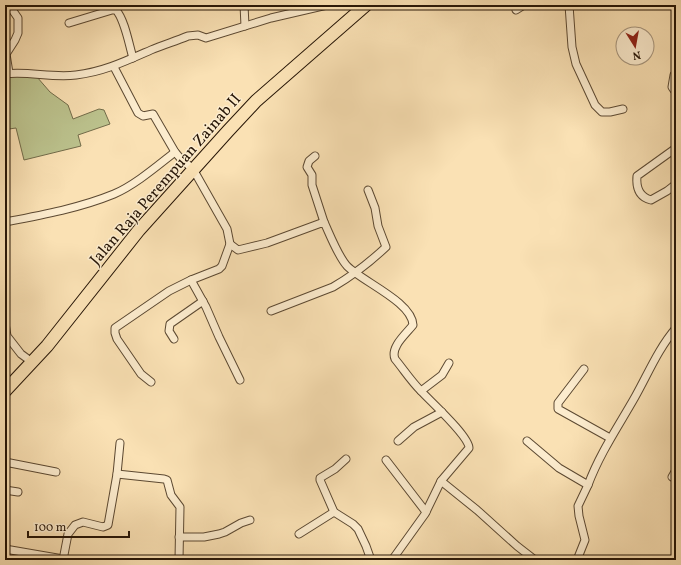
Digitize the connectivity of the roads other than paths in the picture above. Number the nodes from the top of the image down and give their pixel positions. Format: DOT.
graph roads {
  1 [pos="10,5"];
  2 [pos="244,5"];
  3 [pos="327,5"];
  4 [pos="524,5"];
  5 [pos="569,5"];
  6 [pos="313,6"];
  7 [pos="362,6"];
  8 [pos="516,10"];
  9 [pos="69,23"];
  10 [pos="245,26"];
  11 [pos="133,58"];
  12 [pos="114,67"];
  13 [pos="7,74"];
  14 [pos="674,75"];
  15 [pos="676,89"];
  16 [pos="623,109"];
  17 [pos="676,148"];
  18 [pos="174,152"];
  19 [pos="315,156"];
  20 [pos="194,170"];
  21 [pos="676,184"];
  22 [pos="368,190"];
  23 [pos="5,222"];
  24 [pos="324,222"];
  25 [pos="230,244"];
  26 [pos="355,273"];
  27 [pos="192,280"];
  28 [pos="203,301"];
  29 [pos="271,311"];
  30 [pos="5,324"];
  31 [pos="676,328"];
  32 [pos="174,339"];
  33 [pos="32,362"];
  34 [pos="449,363"];
  35 [pos="584,369"];
  36 [pos="240,380"];
  37 [pos="151,382"];
  38 [pos="5,391"];
  39 [pos="421,391"];
  40 [pos="442,412"];
  41 [pos="610,438"];
  42 [pos="398,441"];
  43 [pos="527,441"];
  44 [pos="120,443"];
  45 [pos="346,459"];
  46 [pos="386,460"];
  47 [pos="5,462"];
  48 [pos="676,470"];
  49 [pos="56,472"];
  50 [pos="117,474"];
  51 [pos="672,477"];
  52 [pos="441,481"];
  53 [pos="588,485"];
  54 [pos="5,490"];
  55 [pos="18,492"];
  56 [pos="334,512"];
  57 [pos="426,512"];
  58 [pos="250,520"];
  59 [pos="299,534"];
  60 [pos="179,537"];
  61 [pos="5,550"];
  62 [pos="63,560"];
  63 [pos="178,560"];
  64 [pos="371,560"];
  65 [pos="392,560"];
  66 [pos="535,560"];
  67 [pos="577,560"];
  1 -- 13 [label="street"];
  2 -- 10 [label="street"];
  3 -- 6 [label="street"];
  4 -- 8 [label="street"];
  5 -- 16 [label="street"];
  6 -- 10 [label="street"];
  7 -- 20 [label="main road, Jalan Raja Perempuan Zainab II"];
  9 -- 11 [label="street"];
  10 -- 11 [label="street"];
  11 -- 12 [label="street"];
  12 -- 13 [label="street"];
  12 -- 18 [label="street"];
  14 -- 15 [label="street"];
  17 -- 21 [label="street"];
  18 -- 20 [label="street"];
  18 -- 23 [label="street"];
  19 -- 24 [label="street"];
  20 -- 25 [label="street"];
  20 -- 33 [label="main road, Jalan Raja Perempuan Zainab II"];
  22 -- 26 [label="street"];
  24 -- 25 [label="street"];
  24 -- 26 [label="street"];
  25 -- 27 [label="street"];
  26 -- 29 [label="street"];
  26 -- 39 [label="street"];
  27 -- 28 [label="street"];
  27 -- 37 [label="street"];
  28 -- 32 [label="street"];
  28 -- 36 [label="street"];
  30 -- 33 [label="street"];
  31 -- 41 [label="street"];
  33 -- 38 [label="main road, Jalan Raja Perempuan Zainab II"];
  34 -- 39 [label="street"];
  35 -- 41 [label="street"];
  39 -- 40 [label="street"];
  40 -- 42 [label="street"];
  40 -- 52 [label="street"];
  41 -- 53 [label="street"];
  43 -- 53 [label="street"];
  44 -- 50 [label="street"];
  45 -- 56 [label="street"];
  46 -- 57 [label="street"];
  47 -- 49 [label="street"];
  48 -- 51 [label="street"];
  50 -- 60 [label="street"];
  50 -- 62 [label="street"];
  52 -- 57 [label="street"];
  52 -- 66 [label="street"];
  53 -- 67 [label="street"];
  54 -- 55 [label="street"];
  56 -- 59 [label="street"];
  56 -- 64 [label="street"];
  57 -- 65 [label="street"];
  58 -- 60 [label="street"];
  60 -- 63 [label="street"];
  61 -- 62 [label="street"];
}
